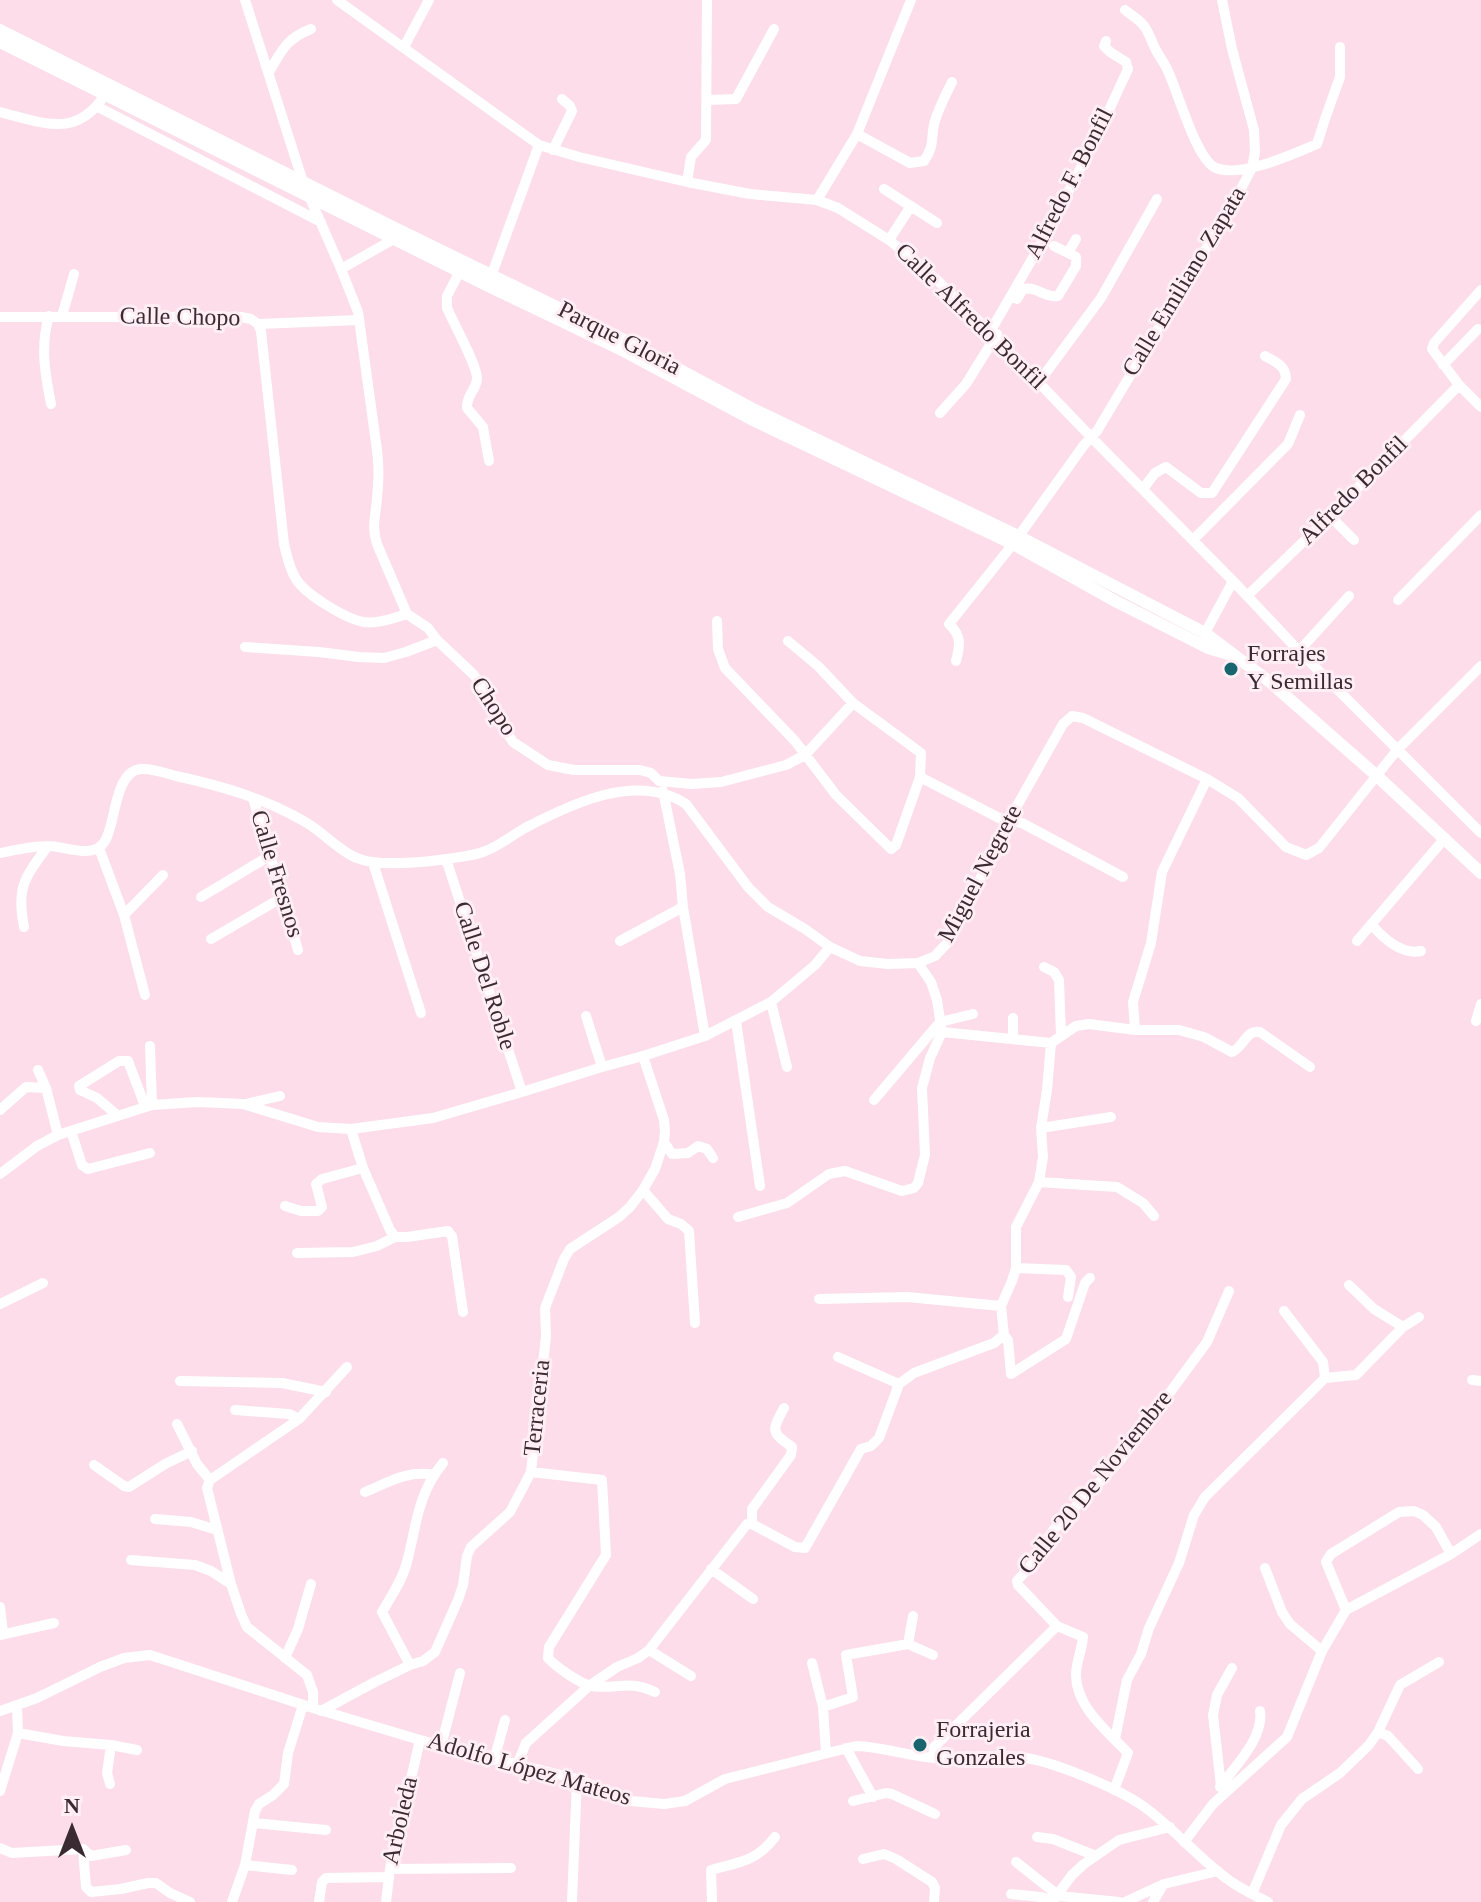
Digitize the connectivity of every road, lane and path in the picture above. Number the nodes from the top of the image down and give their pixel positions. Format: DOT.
graph roads {
  1 [pos="245,0"];
  2 [pos="337,0"];
  3 [pos="429,0"];
  4 [pos="707,0"];
  5 [pos="911,0"];
  6 [pos="1222,0"];
  7 [pos="1125,10"];
  8 [pos="311,29"];
  9 [pos="774,29"];
  10 [pos="0,30"];
  11 [pos="1106,41"];
  12 [pos="0,42"];
  13 [pos="404,47"];
  14 [pos="1340,47"];
  15 [pos="269,72"];
  16 [pos="952,82"];
  17 [pos="108,90"];
  18 [pos="562,99"];
  19 [pos="707,100"];
  20 [pos="96,106"];
  21 [pos="0,112"];
  22 [pos="857,134"];
  23 [pos="539,145"];
  24 [pos="553,150"];
  25 [pos="1252,168"];
  26 [pos="687,182"];
  27 [pos="305,188"];
  28 [pos="884,189"];
  29 [pos="1157,199"];
  30 [pos="817,200"];
  31 [pos="911,206"];
  32 [pos="321,222"];
  33 [pos="937,223"];
  34 [pos="394,239"];
  35 [pos="1076,239"];
  36 [pos="889,240"];
  37 [pos="1054,246"];
  38 [pos="1068,253"];
  39 [pos="341,269"];
  40 [pos="460,271"];
  41 [pos="74,274"];
  42 [pos="490,281"];
  43 [pos="1481,290"];
  44 [pos="49,316"];
  45 [pos="62,316"];
  46 [pos="0,317"];
  47 [pos="359,320"];
  48 [pos="258,324"];
  49 [pos="1478,329"];
  50 [pos="992,335"];
  51 [pos="1265,356"];
  52 [pos="1443,365"];
  53 [pos="1039,382"];
  54 [pos="1459,385"];
  55 [pos="51,404"];
  56 [pos="1481,407"];
  57 [pos="940,413"];
  58 [pos="1300,415"];
  59 [pos="1091,437"];
  60 [pos="489,461"];
  61 [pos="1143,489"];
  62 [pos="1481,515"];
  63 [pos="1330,516"];
  64 [pos="1015,540"];
  65 [pos="1193,540"];
  66 [pos="1354,540"];
  67 [pos="1233,581"];
  68 [pos="1120,596"];
  69 [pos="1247,596"];
  70 [pos="1349,596"];
  71 [pos="1398,600"];
  72 [pos="407,614"];
  73 [pos="717,621"];
  74 [pos="1205,633"];
  75 [pos="437,640"];
  76 [pos="788,641"];
  77 [pos="245,647"];
  78 [pos="1299,651"];
  79 [pos="1233,655"];
  80 [pos="956,661"];
  81 [pos="1481,666"];
  82 [pos="853,703"];
  83 [pos="1397,750"];
  84 [pos="805,755"];
  85 [pos="1377,776"];
  86 [pos="920,777"];
  87 [pos="1207,779"];
  88 [pos="659,781"];
  89 [pos="664,795"];
  90 [pos="253,798"];
  91 [pos="1009,820"];
  92 [pos="1481,833"];
  93 [pos="1445,838"];
  94 [pos="48,846"];
  95 [pos="99,848"];
  96 [pos="0,853"];
  97 [pos="271,855"];
  98 [pos="446,859"];
  99 [pos="373,863"];
  100 [pos="1481,873"];
  101 [pos="163,875"];
  102 [pos="1123,877"];
  103 [pos="201,897"];
  104 [pos="283,897"];
  105 [pos="683,907"];
  106 [pos="124,915"];
  107 [pos="1371,924"];
  108 [pos="24,927"];
  109 [pos="211,939"];
  110 [pos="620,941"];
  111 [pos="1357,941"];
  112 [pos="830,947"];
  113 [pos="298,950"];
  114 [pos="1421,951"];
  115 [pos="918,963"];
  116 [pos="1044,967"];
  117 [pos="145,995"];
  118 [pos="771,1002"];
  119 [pos="1481,1004"];
  120 [pos="421,1013"];
  121 [pos="973,1014"];
  122 [pos="586,1016"];
  123 [pos="1013,1018"];
  124 [pos="736,1021"];
  125 [pos="1476,1021"];
  126 [pos="941,1027"];
  127 [pos="1135,1030"];
  128 [pos="705,1036"];
  129 [pos="1061,1036"];
  130 [pos="1013,1039"];
  131 [pos="1051,1043"];
  132 [pos="150,1046"];
  133 [pos="643,1056"];
  134 [pos="602,1067"];
  135 [pos="787,1067"];
  136 [pos="1310,1067"];
  137 [pos="38,1070"];
  138 [pos="46,1088"];
  139 [pos="522,1092"];
  140 [pos="280,1096"];
  141 [pos="874,1100"];
  142 [pos="243,1104"];
  143 [pos="148,1105"];
  144 [pos="0,1110"];
  145 [pos="117,1115"];
  146 [pos="1111,1117"];
  147 [pos="1041,1128"];
  148 [pos="351,1129"];
  149 [pos="71,1131"];
  150 [pos="58,1135"];
  151 [pos="664,1142"];
  152 [pos="150,1153"];
  153 [pos="713,1158"];
  154 [pos="363,1168"];
  155 [pos="0,1174"];
  156 [pos="1039,1182"];
  157 [pos="760,1186"];
  158 [pos="643,1190"];
  159 [pos="285,1206"];
  160 [pos="1154,1216"];
  161 [pos="738,1217"];
  162 [pos="395,1237"];
  163 [pos="297,1253"];
  164 [pos="1016,1268"];
  165 [pos="1090,1278"];
  166 [pos="43,1283"];
  167 [pos="1349,1285"];
  168 [pos="1229,1291"];
  169 [pos="1068,1297"];
  170 [pos="819,1299"];
  171 [pos="0,1304"];
  172 [pos="1001,1306"];
  173 [pos="1284,1311"];
  174 [pos="463,1312"];
  175 [pos="1419,1317"];
  176 [pos="695,1323"];
  177 [pos="1403,1327"];
  178 [pos="1004,1335"];
  179 [pos="838,1357"];
  180 [pos="347,1367"];
  181 [pos="1325,1378"];
  182 [pos="180,1381"];
  183 [pos="899,1384"];
  184 [pos="326,1392"];
  185 [pos="784,1408"];
  186 [pos="235,1410"];
  187 [pos="299,1419"];
  188 [pos="177,1424"];
  189 [pos="192,1451"];
  190 [pos="443,1463"];
  191 [pos="94,1465"];
  192 [pos="531,1472"];
  193 [pos="434,1475"];
  194 [pos="210,1480"];
  195 [pos="365,1492"];
  196 [pos="155,1519"];
  197 [pos="752,1524"];
  198 [pos="217,1530"];
  199 [pos="1481,1534"];
  200 [pos="1451,1554"];
  201 [pos="131,1560"];
  202 [pos="1265,1568"];
  203 [pos="711,1569"];
  204 [pos="231,1584"];
  205 [pos="311,1584"];
  206 [pos="753,1599"];
  207 [pos="0,1607"];
  208 [pos="1346,1610"];
  209 [pos="913,1616"];
  210 [pos="54,1623"];
  211 [pos="1057,1626"];
  212 [pos="1,1634"];
  213 [pos="908,1644"];
  214 [pos="649,1650"];
  215 [pos="1322,1651"];
  216 [pos="933,1655"];
  217 [pos="285,1658"];
  218 [pos="1439,1662"];
  219 [pos="812,1663"];
  220 [pos="410,1665"];
  221 [pos="1232,1668"];
  222 [pos="460,1673"];
  223 [pos="691,1676"];
  224 [pos="589,1686"];
  225 [pos="655,1692"];
  226 [pos="17,1706"];
  227 [pos="823,1707"];
  228 [pos="312,1708"];
  229 [pos="0,1711"];
  230 [pos="1260,1711"];
  231 [pos="505,1720"];
  232 [pos="1378,1732"];
  233 [pos="18,1733"];
  234 [pos="1115,1739"];
  235 [pos="420,1740"];
  236 [pos="111,1745"];
  237 [pos="441,1746"];
  238 [pos="846,1748"];
  239 [pos="137,1750"];
  240 [pos="826,1753"];
  241 [pos="933,1758"];
  242 [pos="494,1760"];
  243 [pos="517,1765"];
  244 [pos="1418,1769"];
  245 [pos="577,1779"];
  246 [pos="110,1784"];
  247 [pos="1221,1786"];
  248 [pos="1114,1790"];
  249 [pos="0,1791"];
  250 [pos="873,1797"];
  251 [pos="853,1801"];
  252 [pos="1213,1804"];
  253 [pos="935,1814"];
  254 [pos="254,1823"];
  255 [pos="1170,1827"];
  256 [pos="326,1830"];
  257 [pos="775,1837"];
  258 [pos="1037,1837"];
  259 [pos="1184,1842"];
  260 [pos="0,1848"];
  261 [pos="83,1849"];
  262 [pos="126,1850"];
  263 [pos="1096,1856"];
  264 [pos="863,1859"];
  265 [pos="1016,1862"];
  266 [pos="245,1865"];
  267 [pos="511,1868"];
  268 [pos="292,1870"];
  269 [pos="1218,1871"];
  270 [pos="389,1873"];
  271 [pos="1164,1884"];
  272 [pos="1011,1894"];
  273 [pos="1252,1894"];
  274 [pos="1055,1899"];
  275 [pos="190,1902"];
  276 [pos="232,1902"];
  277 [pos="319,1902"];
  278 [pos="386,1902"];
  279 [pos="572,1902"];
  280 [pos="712,1902"];
  281 [pos="934,1902"];
  282 [pos="1122,1902"];
  283 [pos="1153,1902"];
  284 [pos="1268,1902"];
  1 -- 15 [label="street, Chopo"];
  2 -- 13 [label="street, Calle Alfredo Bonfil"];
  3 -- 13 [label="street"];
  4 -- 19 [label="street"];
  5 -- 22 [label="street"];
  6 -- 25 [label="street, Calle Emiliano Zapata"];
  7 -- 25 [label="street"];
  8 -- 15 [label="street"];
  9 -- 19 [label="street"];
  10 -- 17 [label="main road, Parque Gloria"];
  11 -- 50 [label="street, Alfredo F. Bonfil"];
  12 -- 17 [label="main road, Parque Gloria"];
  13 -- 23 [label="street, Calle Alfredo Bonfil"];
  14 -- 25 [label="street"];
  15 -- 27 [label="street, Chopo"];
  16 -- 22 [label="street"];
  17 -- 20 [label="street"];
  17 -- 27 [label="main road, Parque Gloria"];
  18 -- 24 [label="street"];
  19 -- 26 [label="street"];
  20 -- 21 [label="street"];
  20 -- 32 [label="street"];
  22 -- 30 [label="street"];
  23 -- 24 [label="street, Calle Alfredo Bonfil"];
  23 -- 42 [label="street"];
  24 -- 26 [label="street, Calle Alfredo Bonfil"];
  25 -- 59 [label="street, Calle Emiliano Zapata"];
  26 -- 30 [label="street, Calle Alfredo Bonfil"];
  27 -- 32 [label="street, Chopo"];
  27 -- 34 [label="main road, Parque Gloria"];
  27 -- 42 [label="main road, Parque Gloria"];
  28 -- 31 [label="street"];
  29 -- 53 [label="street"];
  30 -- 36 [label="street, Calle Alfredo Bonfil"];
  31 -- 33 [label="street"];
  31 -- 36 [label="street"];
  32 -- 39 [label="street, Chopo"];
  34 -- 39 [label="street"];
  34 -- 40 [label="main road, Parque Gloria"];
  35 -- 38 [label="street"];
  36 -- 50 [label="street, Calle Alfredo Bonfil"];
  37 -- 38 [label="street"];
  38 -- 50 [label="street"];
  39 -- 47 [label="street, Chopo"];
  40 -- 42 [label="main road, Parque Gloria"];
  40 -- 60 [label="street"];
  41 -- 45 [label="street"];
  42 -- 64 [label="main road, Parque Gloria"];
  43 -- 52 [label="street"];
  44 -- 45 [label="street, Calle Chopo"];
  44 -- 46 [label="street, Calle Chopo"];
  44 -- 55 [label="street"];
  45 -- 48 [label="street, Calle Chopo"];
  47 -- 48 [label="street, Calle Chopo"];
  47 -- 72 [label="street, Chopo"];
  48 -- 72 [label="street"];
  49 -- 52 [label="street"];
  50 -- 53 [label="street, Calle Alfredo Bonfil"];
  50 -- 57 [label="street"];
  51 -- 61 [label="street"];
  52 -- 54 [label="street"];
  53 -- 59 [label="street, Calle Alfredo Bonfil"];
  54 -- 56 [label="street"];
  54 -- 63 [label="street, Alfredo Bonfil"];
  58 -- 65 [label="street"];
  59 -- 61 [label="street, Calle Alfredo Bonfil"];
  59 -- 64 [label="street, Calle Emiliano Zapata"];
  61 -- 65 [label="street, Calle Alfredo Bonfil"];
  62 -- 71 [label="street"];
  63 -- 66 [label="street"];
  63 -- 69 [label="street, Alfredo Bonfil"];
  64 -- 68 [label="main road, Parque Gloria"];
  64 -- 80 [label="street, Calle Emiliano Zapata"];
  65 -- 67 [label="street, Calle Alfredo Bonfil"];
  67 -- 69 [label="street, Calle Alfredo Bonfil"];
  67 -- 74 [label="street"];
  68 -- 74 [label="main road, Parque Gloria"];
  68 -- 79 [label="main road, Parque Gloria"];
  69 -- 78 [label="street, Calle Alfredo Bonfil"];
  70 -- 78 [label="street"];
  72 -- 75 [label="street, Chopo"];
  73 -- 84 [label="street"];
  74 -- 79 [label="main road, Parque Gloria"];
  75 -- 77 [label="street"];
  75 -- 88 [label="street, Chopo"];
  76 -- 82 [label="street"];
  78 -- 83 [label="street, Calle Alfredo Bonfil"];
  79 -- 85 [label="main road, Parque Gloria"];
  81 -- 83 [label="street"];
  82 -- 84 [label="street, Chopo"];
  82 -- 86 [label="street"];
  83 -- 85 [label="street"];
  83 -- 92 [label="street, Calle Alfredo Bonfil"];
  84 -- 86 [label="street"];
  84 -- 88 [label="street, Chopo"];
  85 -- 87 [label="street, Miguel Negrete"];
  85 -- 93 [label="main road, Parque Gloria"];
  86 -- 91 [label="street"];
  87 -- 91 [label="street, Miguel Negrete"];
  87 -- 127 [label="street"];
  88 -- 89 [label="street"];
  89 -- 98 [label="street, Miguel Negrete"];
  89 -- 105 [label="street"];
  89 -- 112 [label="street, Miguel Negrete"];
  90 -- 95 [label="street, Miguel Negrete"];
  90 -- 97 [label="street, Calle Fresnos"];
  90 -- 99 [label="street, Miguel Negrete"];
  91 -- 102 [label="street"];
  91 -- 115 [label="street, Miguel Negrete"];
  93 -- 100 [label="main road, Parque Gloria"];
  93 -- 107 [label="street"];
  94 -- 95 [label="street"];
  94 -- 96 [label="street"];
  94 -- 108 [label="street"];
  95 -- 106 [label="street"];
  97 -- 103 [label="street"];
  97 -- 104 [label="street, Calle Fresnos"];
  98 -- 99 [label="street, Miguel Negrete"];
  98 -- 139 [label="street, Calle Del Roble"];
  99 -- 120 [label="street"];
  101 -- 106 [label="street"];
  104 -- 109 [label="street"];
  104 -- 113 [label="street, Calle Fresnos"];
  105 -- 110 [label="street"];
  105 -- 128 [label="street"];
  106 -- 117 [label="street"];
  107 -- 111 [label="street"];
  107 -- 114 [label="street"];
  112 -- 115 [label="street, Miguel Negrete"];
  112 -- 118 [label="street"];
  115 -- 126 [label="street"];
  116 -- 129 [label="street"];
  118 -- 124 [label="street"];
  118 -- 135 [label="street"];
  119 -- 125 [label="street"];
  121 -- 126 [label="street"];
  122 -- 134 [label="street"];
  123 -- 130 [label="street"];
  124 -- 128 [label="street"];
  124 -- 157 [label="street"];
  126 -- 130 [label="street"];
  126 -- 141 [label="street"];
  126 -- 161 [label="street"];
  127 -- 129 [label="street"];
  127 -- 136 [label="street"];
  128 -- 133 [label="street"];
  129 -- 131 [label="street"];
  130 -- 131 [label="street"];
  131 -- 147 [label="street"];
  132 -- 143 [label="street"];
  133 -- 134 [label="street"];
  133 -- 151 [label="street, Terraceria"];
  134 -- 139 [label="street"];
  137 -- 138 [label="street"];
  138 -- 144 [label="street"];
  138 -- 150 [label="street"];
  139 -- 148 [label="street"];
  140 -- 142 [label="street"];
  142 -- 143 [label="street"];
  142 -- 148 [label="street"];
  143 -- 145 [label="street"];
  143 -- 145 [label="street"];
  145 -- 149 [label="street"];
  146 -- 147 [label="street"];
  147 -- 156 [label="street"];
  148 -- 154 [label="street"];
  149 -- 150 [label="street"];
  149 -- 152 [label="street"];
  150 -- 155 [label="street"];
  151 -- 153 [label="street"];
  151 -- 158 [label="street, Terraceria"];
  154 -- 159 [label="street"];
  154 -- 162 [label="street"];
  156 -- 160 [label="street"];
  156 -- 164 [label="street"];
  158 -- 176 [label="street"];
  158 -- 192 [label="street, Terraceria"];
  162 -- 163 [label="street"];
  162 -- 174 [label="street"];
  164 -- 169 [label="street"];
  164 -- 172 [label="street"];
  165 -- 178 [label="street"];
  166 -- 171 [label="street"];
  167 -- 177 [label="street"];
  168 -- 211 [label="street, Calle 20 De Noviembre"];
  170 -- 172 [label="street"];
  172 -- 178 [label="street"];
  173 -- 181 [label="street"];
  175 -- 177 [label="street"];
  177 -- 181 [label="street"];
  178 -- 183 [label="street"];
  179 -- 183 [label="street"];
  180 -- 184 [label="street"];
  181 -- 234 [label="street"];
  182 -- 184 [label="street"];
  183 -- 197 [label="street"];
  184 -- 187 [label="street"];
  185 -- 197 [label="street"];
  186 -- 187 [label="street"];
  187 -- 194 [label="street"];
  188 -- 189 [label="street"];
  189 -- 191 [label="street"];
  189 -- 194 [label="street"];
  190 -- 193 [label="street"];
  192 -- 220 [label="street, Terraceria"];
  192 -- 224 [label="street"];
  193 -- 195 [label="street"];
  193 -- 220 [label="street"];
  194 -- 198 [label="street"];
  196 -- 198 [label="street"];
  197 -- 203 [label="street"];
  198 -- 204 [label="street"];
  199 -- 200 [label="street"];
  200 -- 208 [label="street"];
  200 -- 208 [label="street"];
  201 -- 204 [label="street"];
  202 -- 215 [label="street"];
  203 -- 206 [label="street"];
  203 -- 214 [label="street"];
  204 -- 217 [label="street"];
  205 -- 217 [label="street"];
  207 -- 212 [label="street"];
  208 -- 215 [label="street"];
  209 -- 213 [label="street"];
  210 -- 212 [label="street"];
  211 -- 234 [label="street, Calle 20 De Noviembre"];
  211 -- 241 [label="street"];
  213 -- 216 [label="street"];
  213 -- 227 [label="street"];
  214 -- 223 [label="street"];
  214 -- 224 [label="street"];
  215 -- 252 [label="street"];
  217 -- 228 [label="street"];
  218 -- 232 [label="street"];
  219 -- 227 [label="street"];
  220 -- 228 [label="street, Terraceria"];
  221 -- 247 [label="street"];
  222 -- 237 [label="street"];
  224 -- 225 [label="street"];
  224 -- 243 [label="street"];
  226 -- 228 [label="street, Adolfo López Mateos"];
  226 -- 229 [label="street, Adolfo López Mateos"];
  226 -- 233 [label="street"];
  227 -- 240 [label="street"];
  228 -- 235 [label="street, Adolfo López Mateos"];
  228 -- 254 [label="street"];
  230 -- 247 [label="street"];
  231 -- 242 [label="street"];
  232 -- 244 [label="street"];
  232 -- 273 [label="street"];
  233 -- 236 [label="street"];
  233 -- 249 [label="street"];
  234 -- 248 [label="street"];
  235 -- 237 [label="street, Adolfo López Mateos"];
  235 -- 270 [label="street, Arboleda"];
  236 -- 239 [label="street"];
  236 -- 246 [label="street"];
  237 -- 242 [label="street, Adolfo López Mateos"];
  238 -- 240 [label="street, Adolfo López Mateos"];
  238 -- 241 [label="street, Adolfo López Mateos"];
  238 -- 250 [label="street"];
  240 -- 245 [label="street, Adolfo López Mateos"];
  241 -- 248 [label="street, Adolfo López Mateos"];
  242 -- 243 [label="street, Adolfo López Mateos"];
  243 -- 245 [label="street, Adolfo López Mateos"];
  245 -- 279 [label="street"];
  247 -- 252 [label="street"];
  248 -- 255 [label="street, Adolfo López Mateos"];
  250 -- 251 [label="street"];
  250 -- 253 [label="street"];
  252 -- 259 [label="street"];
  254 -- 256 [label="street"];
  254 -- 266 [label="street"];
  255 -- 259 [label="street, Adolfo López Mateos"];
  255 -- 263 [label="street"];
  257 -- 280 [label="street"];
  258 -- 263 [label="street"];
  259 -- 269 [label="street, Adolfo López Mateos"];
  260 -- 261 [label="street"];
  261 -- 262 [label="street"];
  261 -- 275 [label="street"];
  263 -- 274 [label="street"];
  264 -- 281 [label="street"];
  265 -- 274 [label="street"];
  266 -- 268 [label="street"];
  266 -- 276 [label="street"];
  267 -- 270 [label="street"];
  269 -- 271 [label="street"];
  269 -- 273 [label="street, Adolfo López Mateos"];
  270 -- 277 [label="street"];
  270 -- 278 [label="street, Arboleda"];
  271 -- 282 [label="street"];
  271 -- 283 [label="street"];
  272 -- 274 [label="street"];
  273 -- 284 [label="street, Adolfo López Mateos"];
  274 -- 282 [label="street"];
}
